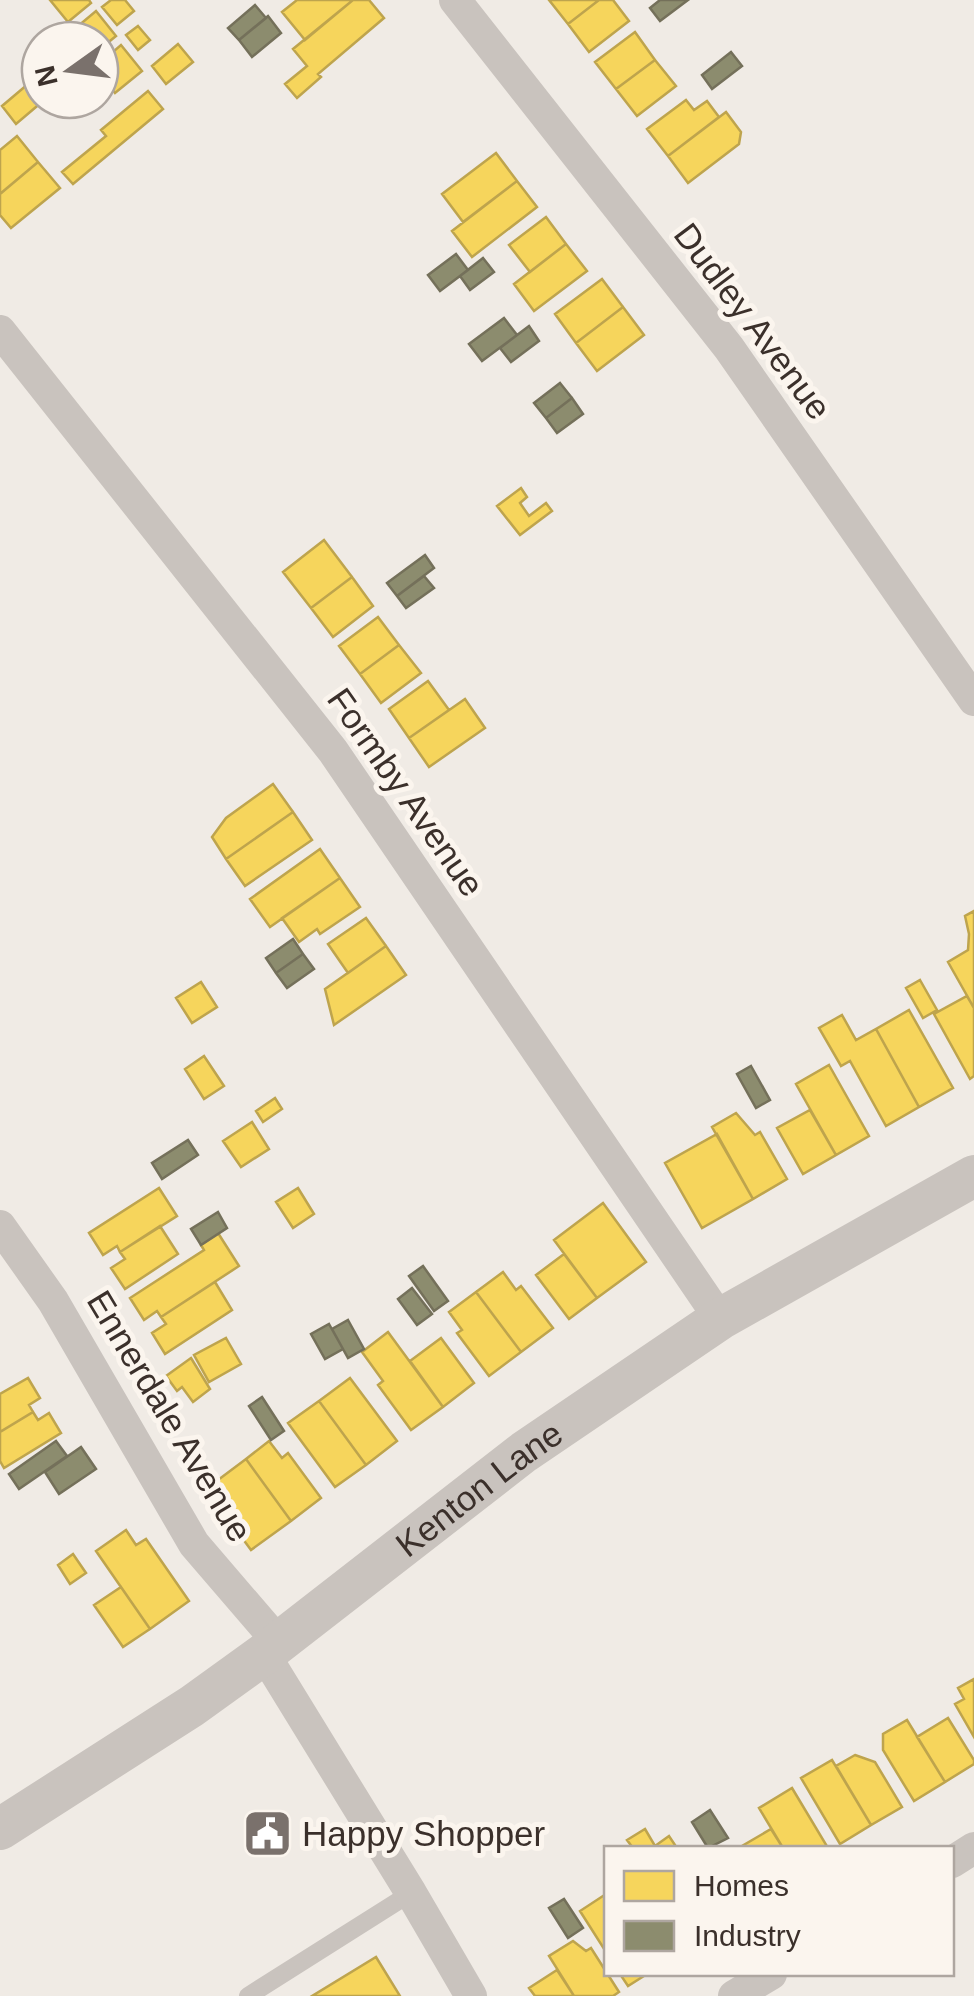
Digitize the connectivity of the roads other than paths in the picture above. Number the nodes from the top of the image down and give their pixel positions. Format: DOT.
graph roads {
  1 [pos="454,0"];
  2 [pos="0,332"];
  3 [pos="974,700"];
  4 [pos="974,1176"];
  5 [pos="0,1226"];
  6 [pos="720,1319"];
  7 [pos="272,1649"];
  8 [pos="0,1829"];
  9 [pos="412,1893"];
  10 [pos="768,1976"];
  11 [pos="248,1996"];
  12 [pos="471,1996"];
  13 [pos="734,1996"];
  1 -- 3 [label="street, Dudley Avenue"];
  2 -- 6 [label="street, Formby Avenue"];
  4 -- 6 [label="street, Kenton Lane"];
  5 -- 7 [label="street, Ennerdale Avenue"];
  6 -- 7 [label="street, Kenton Lane"];
  7 -- 8 [label="street, Kenton Lane"];
  7 -- 9 [label="street, Ennerdale Avenue"];
  9 -- 11 [label="lane"];
  9 -- 12 [label="street, Ennerdale Avenue"];
  10 -- 13 [label="street"];
}
